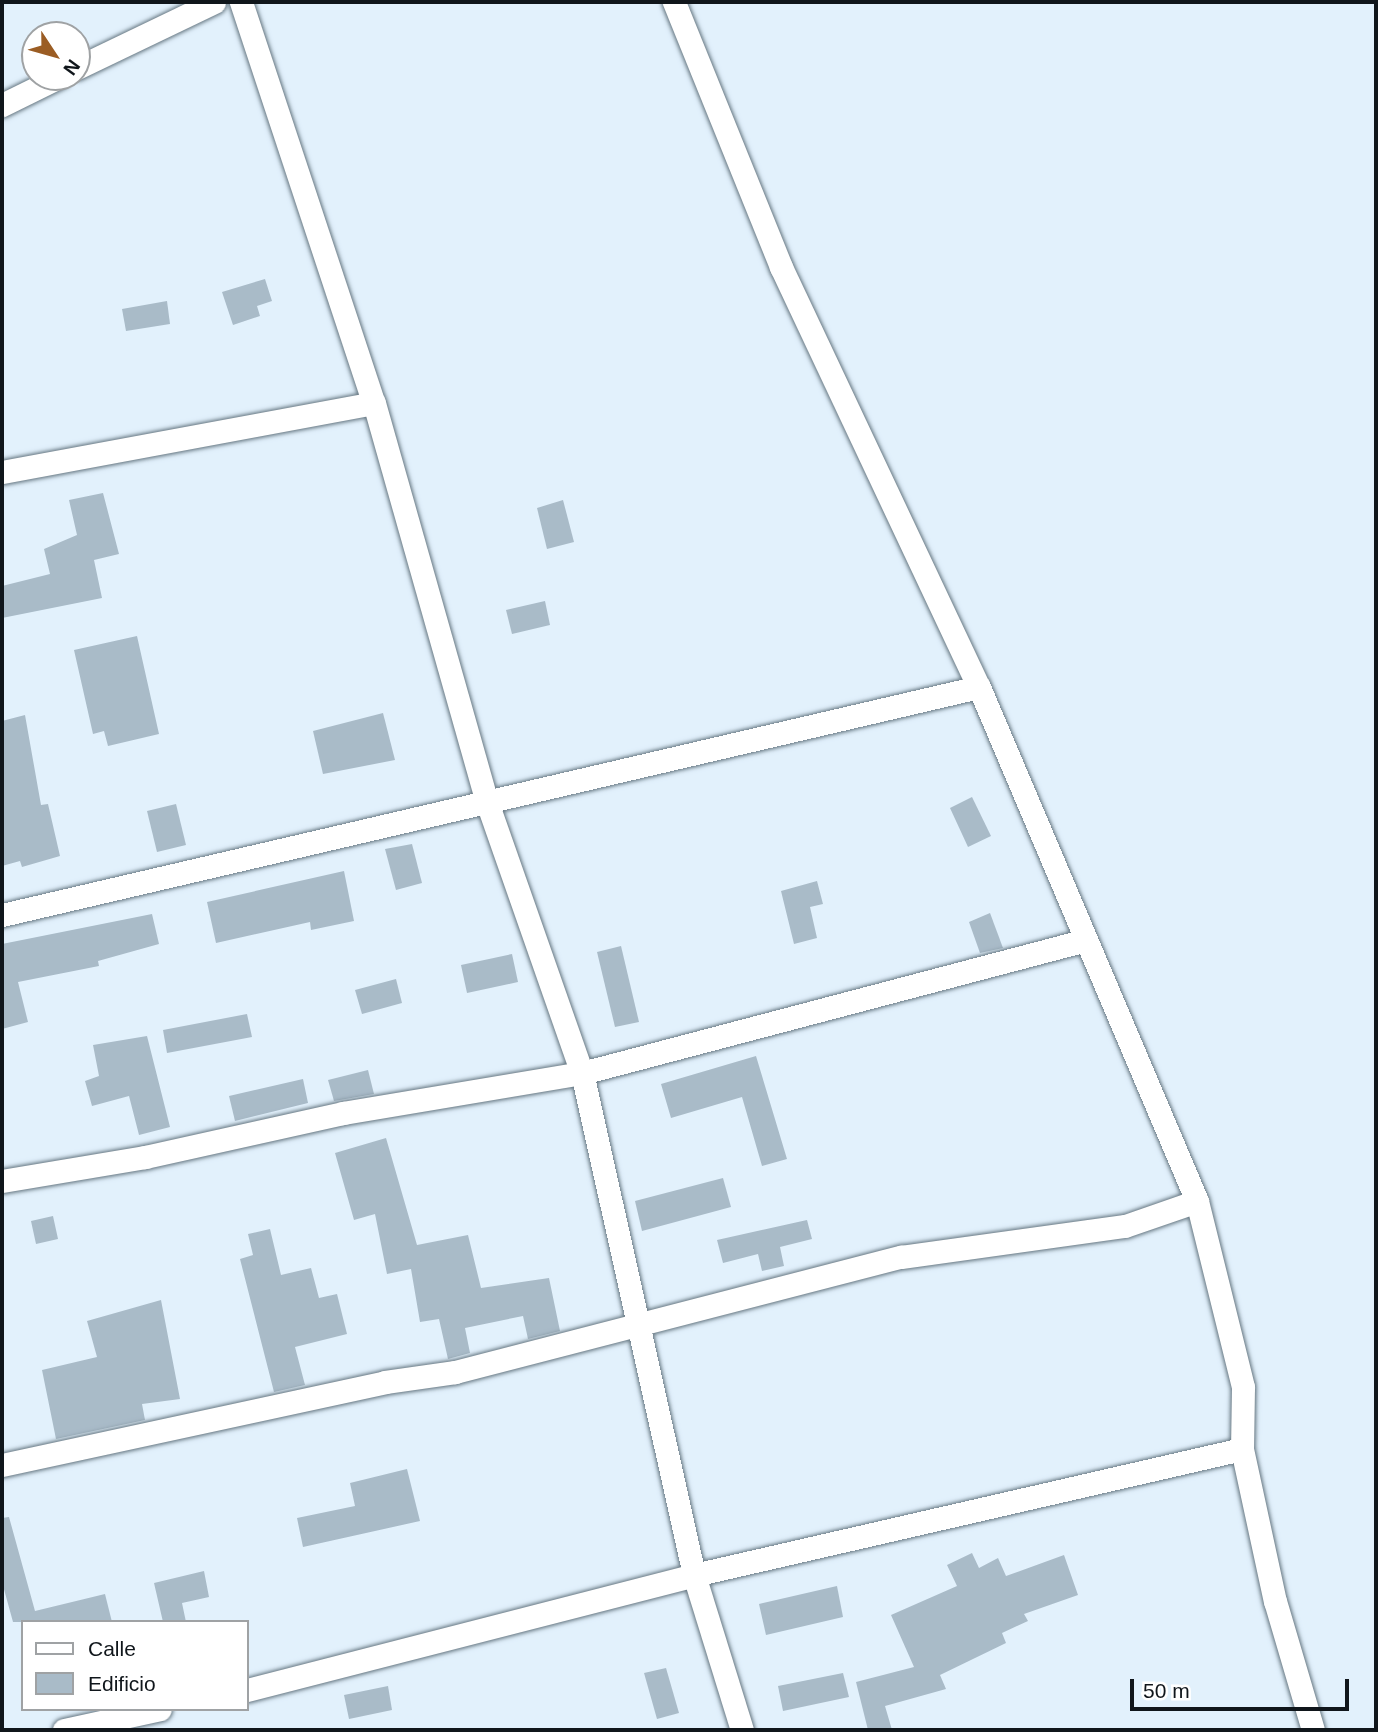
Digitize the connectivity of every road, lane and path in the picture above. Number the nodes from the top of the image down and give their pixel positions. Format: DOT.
graph roads {
  1 [pos="214,2"];
  2 [pos="241,2"];
  3 [pos="674,2"];
  4 [pos="91,61"];
  5 [pos="30,91"];
  6 [pos="2,105"];
  7 [pos="374,403"];
  8 [pos="2,472"];
  9 [pos="979,687"];
  10 [pos="488,805"];
  11 [pos="2,915"];
  12 [pos="1086,940"];
  13 [pos="582,1073"];
  14 [pos="2,1181"];
  15 [pos="1197,1201"];
  16 [pos="641,1327"];
  17 [pos="1242,1449"];
  18 [pos="2,1465"];
  19 [pos="694,1575"];
  20 [pos="248,1690"];
  21 [pos="151,1711"];
  22 [pos="1306,1729"];
  23 [pos="64,1730"];
  24 [pos="742,1730"];
  1 -- 4 [label="street"];
  2 -- 7 [label="street"];
  3 -- 9 [label="street"];
  5 -- 6 [label="street"];
  7 -- 8 [label="street"];
  7 -- 10 [label="street"];
  9 -- 10 [label="street"];
  9 -- 12 [label="street"];
  10 -- 11 [label="street"];
  10 -- 13 [label="street"];
  12 -- 13 [label="street"];
  12 -- 15 [label="street"];
  13 -- 14 [label="street"];
  13 -- 16 [label="street"];
  15 -- 16 [label="street"];
  15 -- 17 [label="street"];
  16 -- 18 [label="street"];
  16 -- 19 [label="street"];
  17 -- 19 [label="street"];
  17 -- 22 [label="street"];
  19 -- 20 [label="street"];
  19 -- 24 [label="street"];
  21 -- 23 [label="street"];
}
